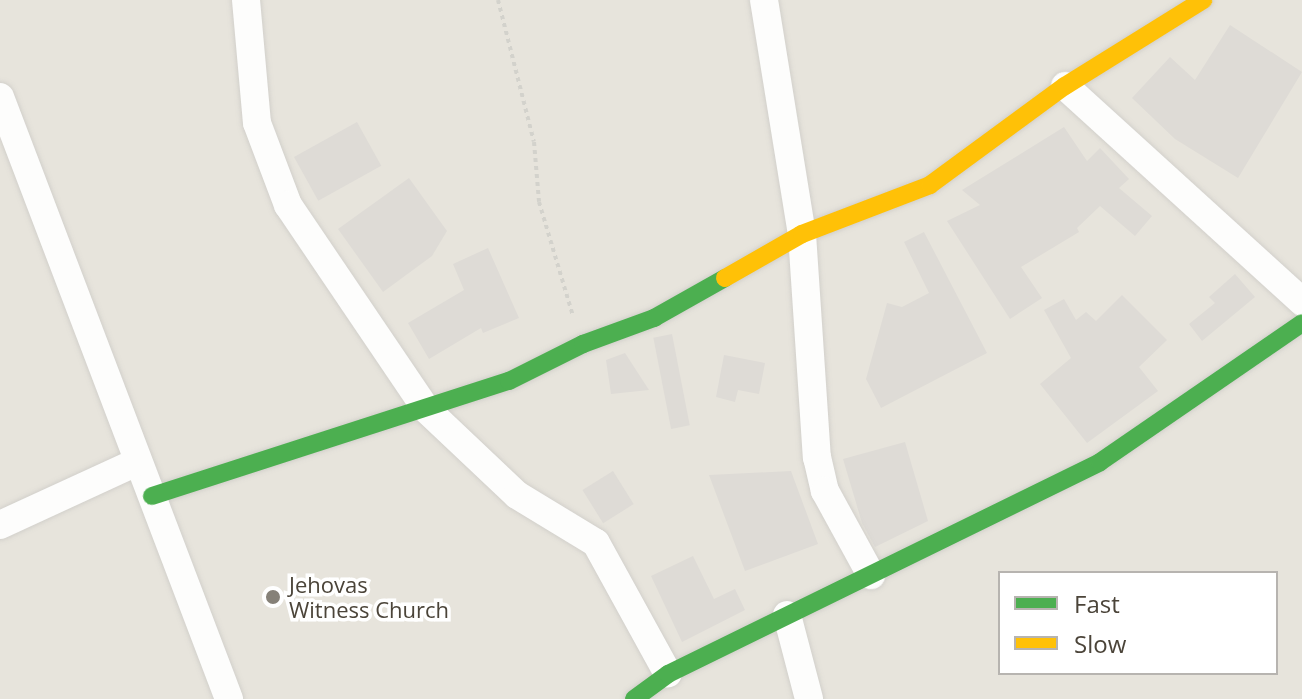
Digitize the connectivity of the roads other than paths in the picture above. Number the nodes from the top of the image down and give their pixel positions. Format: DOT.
graph roads {
  1 [pos="246,0"];
  2 [pos="764,0"];
  3 [pos="1203,0"];
  4 [pos="1065,86"];
  5 [pos="0,97"];
  6 [pos="802,234"];
  7 [pos="1302,302"];
  8 [pos="1302,323"];
  9 [pos="426,409"];
  10 [pos="137,462"];
  11 [pos="152,496"];
  12 [pos="0,525"];
  13 [pos="871,575"];
  14 [pos="787,615"];
  15 [pos="668,674"];
  16 [pos="229,699"];
  17 [pos="634,699"];
  18 [pos="809,699"];
  1 -- 9 [label="street"];
  2 -- 6 [label="street"];
  3 -- 4 [label="street"];
  4 -- 6 [label="street"];
  4 -- 7 [label="street"];
  5 -- 10 [label="street"];
  6 -- 9 [label="street"];
  6 -- 13 [label="street"];
  8 -- 13 [label="street"];
  9 -- 11 [label="street"];
  9 -- 15 [label="street"];
  10 -- 11 [label="street"];
  10 -- 12 [label="street"];
  11 -- 16 [label="street"];
  13 -- 14 [label="street"];
  14 -- 15 [label="street"];
  14 -- 18 [label="street"];
  15 -- 17 [label="street"];
}
